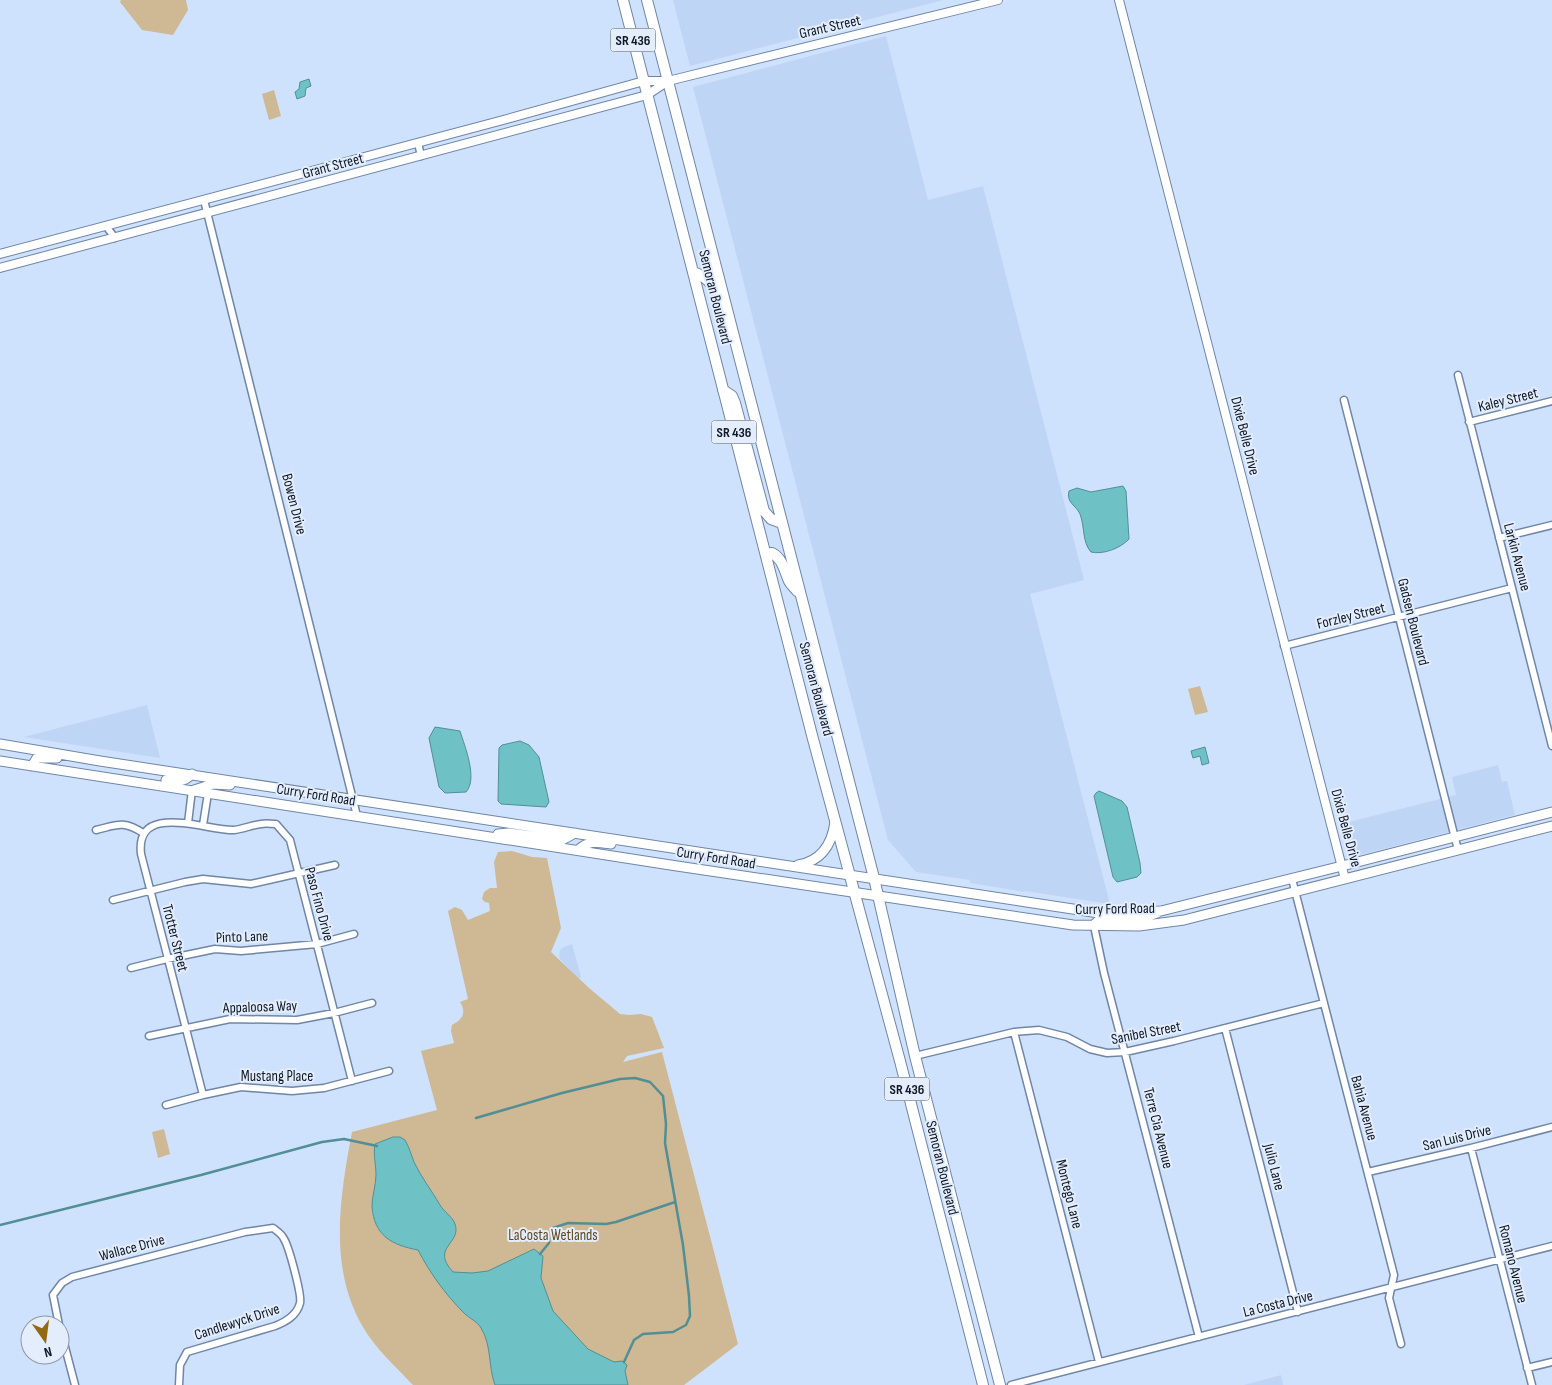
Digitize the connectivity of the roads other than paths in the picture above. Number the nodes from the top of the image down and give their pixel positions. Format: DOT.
graph roads {
  1 [pos="623,0"];
  2 [pos="647,0"];
  3 [pos="998,0"];
  4 [pos="1119,0"];
  5 [pos="644,81"];
  6 [pos="668,81"];
  7 [pos="647,95"];
  8 [pos="507,119"];
  9 [pos="511,133"];
  10 [pos="418,143"];
  11 [pos="421,156"];
  12 [pos="316,170"];
  13 [pos="296,175"];
  14 [pos="319,183"];
  15 [pos="300,188"];
  16 [pos="204,200"];
  17 [pos="207,213"];
  18 [pos="117,223"];
  19 [pos="106,226"];
  20 [pos="115,238"];
  21 [pos="0,254"];
  22 [pos="0,268"];
  23 [pos="693,272"];
  24 [pos="726,306"];
  25 [pos="1458,375"];
  26 [pos="723,390"];
  27 [pos="1344,400"];
  28 [pos="1552,401"];
  29 [pos="1469,422"];
  30 [pos="782,523"];
  31 [pos="1552,524"];
  32 [pos="1499,538"];
  33 [pos="766,554"];
  34 [pos="1512,588"];
  35 [pos="801,596"];
  36 [pos="1398,617"];
  37 [pos="1284,646"];
  38 [pos="0,744"];
  39 [pos="1552,746"];
  40 [pos="0,761"];
  41 [pos="100,761"];
  42 [pos="32,766"];
  43 [pos="74,772"];
  44 [pos="192,774"];
  45 [pos="283,788"];
  46 [pos="192,790"];
  47 [pos="208,793"];
  48 [pos="353,799"];
  49 [pos="1552,812"];
  50 [pos="357,816"];
  51 [pos="835,822"];
  52 [pos="188,823"];
  53 [pos="203,825"];
  54 [pos="1552,826"];
  55 [pos="96,830"];
  56 [pos="143,833"];
  57 [pos="575,833"];
  58 [pos="482,835"];
  59 [pos="1454,837"];
  60 [pos="1421,846"];
  61 [pos="680,849"];
  62 [pos="578,850"];
  63 [pos="1458,850"];
  64 [pos="1425,859"];
  65 [pos="335,865"];
  66 [pos="793,866"];
  67 [pos="1342,866"];
  68 [pos="850,874"];
  69 [pos="299,875"];
  70 [pos="874,878"];
  71 [pos="1292,879"];
  72 [pos="1345,879"];
  73 [pos="150,891"];
  74 [pos="855,892"];
  75 [pos="1296,892"];
  76 [pos="878,896"];
  77 [pos="113,900"];
  78 [pos="1162,911"];
  79 [pos="1094,926"];
  80 [pos="354,934"];
  81 [pos="317,944"];
  82 [pos="167,959"];
  83 [pos="131,968"];
  84 [pos="372,1003"];
  85 [pos="1324,1003"];
  86 [pos="334,1013"];
  87 [pos="185,1028"];
  88 [pos="1225,1028"];
  89 [pos="1014,1032"];
  90 [pos="149,1036"];
  91 [pos="1125,1052"];
  92 [pos="915,1056"];
  93 [pos="389,1071"];
  94 [pos="352,1081"];
  95 [pos="203,1095"];
  96 [pos="166,1105"];
  97 [pos="1552,1127"];
  98 [pos="1471,1148"];
  99 [pos="1368,1172"];
  100 [pos="245,1232"];
  101 [pos="1552,1246"];
  102 [pos="1499,1259"];
  103 [pos="1392,1287"];
  104 [pos="1298,1312"];
  105 [pos="57,1315"];
  106 [pos="1199,1337"];
  107 [pos="1401,1344"];
  108 [pos="1099,1362"];
  109 [pos="1552,1362"];
  110 [pos="70,1365"];
  111 [pos="1527,1368"];
  112 [pos="75,1385"];
  113 [pos="179,1385"];
  114 [pos="983,1385"];
  115 [pos="1000,1385"];
  116 [pos="1011,1385"];
  117 [pos="1532,1385"];
  1 -- 5 [label="main road, Semoran Boulevard / SR 436"];
  2 -- 6 [label="main road, Semoran Boulevard / SR 436"];
  3 -- 6 [label="street, Grant Street"];
  4 -- 37 [label="street, Dixie Belle Drive"];
  5 -- 6 [label="street, Grant Street"];
  5 -- 7 [label="main road, Semoran Boulevard / SR 436"];
  5 -- 8 [label="street, Grant Street"];
  6 -- 7 [label="street, Grant Street"];
  6 -- 24 [label="main road, Semoran Boulevard / SR 436"];
  7 -- 9 [label="street, Grant Street"];
  7 -- 23 [label="main road, Semoran Boulevard / SR 436"];
  8 -- 9 [label="street"];
  8 -- 10 [label="street, Grant Street"];
  9 -- 11 [label="street, Grant Street"];
  10 -- 11 [label="street"];
  10 -- 12 [label="street, Grant Street"];
  11 -- 14 [label="street, Grant Street"];
  12 -- 13 [label="street, Grant Street"];
  12 -- 14 [label="street"];
  13 -- 15 [label="street"];
  13 -- 16 [label="street, Grant Street"];
  14 -- 15 [label="street, Grant Street"];
  15 -- 17 [label="street, Grant Street"];
  16 -- 17 [label="street, Bowen Drive"];
  16 -- 18 [label="street, Grant Street"];
  17 -- 20 [label="street, Grant Street"];
  17 -- 48 [label="street, Bowen Drive"];
  18 -- 19 [label="street, Grant Street"];
  18 -- 20 [label="street"];
  19 -- 20 [label="street"];
  19 -- 21 [label="street, Grant Street"];
  20 -- 22 [label="street, Grant Street"];
  23 -- 24 [label="main road"];
  23 -- 26 [label="main road, Semoran Boulevard / SR 436"];
  24 -- 30 [label="main road, Semoran Boulevard / SR 436"];
  25 -- 29 [label="street, Larkin Avenue"];
  26 -- 30 [label="main road"];
  26 -- 33 [label="main road, Semoran Boulevard / SR 436"];
  27 -- 36 [label="street, Gadsen Boulevard"];
  28 -- 29 [label="street, Kaley Street"];
  29 -- 32 [label="street, Larkin Avenue"];
  30 -- 35 [label="main road, Semoran Boulevard / SR 436"];
  31 -- 32 [label="street"];
  32 -- 34 [label="street, Larkin Avenue"];
  33 -- 35 [label="main road"];
  33 -- 51 [label="main road, Semoran Boulevard / SR 436"];
  34 -- 36 [label="street, Forzley Street"];
  34 -- 39 [label="street, Larkin Avenue"];
  35 -- 70 [label="main road, Semoran Boulevard / SR 436"];
  36 -- 37 [label="street, Forzley Street"];
  36 -- 59 [label="street, Gadsen Boulevard"];
  37 -- 67 [label="street, Dixie Belle Drive"];
  38 -- 41 [label="main road, Curry Ford Road"];
  40 -- 42 [label="main road, Curry Ford Road"];
  41 -- 42 [label="main road"];
  41 -- 44 [label="main road, Curry Ford Road"];
  42 -- 43 [label="main road, Curry Ford Road"];
  43 -- 44 [label="main road"];
  43 -- 46 [label="main road, Curry Ford Road"];
  44 -- 45 [label="main road, Curry Ford Road"];
  45 -- 46 [label="main road"];
  45 -- 48 [label="main road, Curry Ford Road"];
  46 -- 47 [label="main road, Curry Ford Road"];
  46 -- 52 [label="street"];
  47 -- 50 [label="main road, Curry Ford Road"];
  47 -- 53 [label="street"];
  48 -- 50 [label="street, Bowen Drive"];
  48 -- 57 [label="main road, Curry Ford Road"];
  49 -- 59 [label="main road, Curry Ford Road"];
  50 -- 58 [label="main road, Curry Ford Road"];
  51 -- 66 [label="main road"];
  51 -- 68 [label="main road, Semoran Boulevard / SR 436"];
  52 -- 53 [label="street, Paso Fino Drive"];
  52 -- 56 [label="street"];
  53 -- 69 [label="street, Paso Fino Drive"];
  54 -- 63 [label="main road, Curry Ford Road"];
  55 -- 56 [label="street"];
  56 -- 73 [label="street, Trotter Street"];
  57 -- 58 [label="main road"];
  57 -- 61 [label="main road, Curry Ford Road"];
  58 -- 62 [label="main road, Curry Ford Road"];
  59 -- 60 [label="main road, Curry Ford Road"];
  59 -- 63 [label="street, Gadsen Boulevard"];
  60 -- 64 [label="street"];
  60 -- 67 [label="main road, Curry Ford Road"];
  61 -- 62 [label="main road"];
  61 -- 66 [label="main road, Curry Ford Road"];
  62 -- 74 [label="main road, Curry Ford Road"];
  63 -- 64 [label="main road, Curry Ford Road"];
  64 -- 72 [label="main road, Curry Ford Road"];
  65 -- 69 [label="street"];
  66 -- 68 [label="main road, Curry Ford Road"];
  67 -- 71 [label="main road, Curry Ford Road"];
  67 -- 72 [label="street, Dixie Belle Drive"];
  68 -- 70 [label="main road, Curry Ford Road"];
  68 -- 74 [label="main road, Semoran Boulevard / SR 436"];
  69 -- 73 [label="street"];
  69 -- 81 [label="street, Paso Fino Drive"];
  70 -- 76 [label="main road, Semoran Boulevard / SR 436"];
  70 -- 78 [label="main road, Curry Ford Road"];
  71 -- 75 [label="street, Bahia Avenue"];
  71 -- 78 [label="main road, Curry Ford Road"];
  72 -- 75 [label="main road, Curry Ford Road"];
  73 -- 77 [label="street"];
  73 -- 82 [label="street, Trotter Street"];
  74 -- 76 [label="main road, Curry Ford Road"];
  74 -- 114 [label="main road, Semoran Boulevard / SR 436"];
  75 -- 79 [label="main road, Curry Ford Road"];
  75 -- 85 [label="street, Bahia Avenue"];
  76 -- 79 [label="main road, Curry Ford Road"];
  76 -- 92 [label="main road, Semoran Boulevard / SR 436"];
  78 -- 79 [label="main road"];
  79 -- 91 [label="street, Terre Cia Avenue"];
  80 -- 81 [label="street, Pinto Lane"];
  81 -- 82 [label="street, Pinto Lane"];
  81 -- 86 [label="street, Paso Fino Drive"];
  82 -- 83 [label="street, Pinto Lane"];
  82 -- 87 [label="street, Trotter Street"];
  84 -- 86 [label="street, Appaloosa Way"];
  85 -- 88 [label="street, Sanibel Street"];
  85 -- 99 [label="street, Bahia Avenue"];
  86 -- 87 [label="street, Appaloosa Way"];
  86 -- 94 [label="street, Paso Fino Drive"];
  87 -- 90 [label="street, Appaloosa Way"];
  87 -- 95 [label="street, Trotter Street"];
  88 -- 91 [label="street, Sanibel Street"];
  88 -- 104 [label="street, Julio Lane"];
  89 -- 91 [label="street, Sanibel Street"];
  89 -- 92 [label="street, Sanibel Street"];
  89 -- 108 [label="street, Montego Lane"];
  91 -- 106 [label="street, Terre Cia Avenue"];
  92 -- 115 [label="main road, Semoran Boulevard / SR 436"];
  93 -- 94 [label="street, Mustang Place"];
  94 -- 95 [label="street, Mustang Place"];
  95 -- 96 [label="street, Mustang Place"];
  97 -- 98 [label="street, San Luis Drive"];
  98 -- 99 [label="street, San Luis Drive"];
  98 -- 102 [label="street, Romano Avenue"];
  99 -- 103 [label="street, Bahia Avenue"];
  100 -- 105 [label="street, Wallace Drive"];
  100 -- 113 [label="street, Candlewyck Drive"];
  101 -- 102 [label="street, La Costa Drive"];
  102 -- 103 [label="street, La Costa Drive"];
  102 -- 111 [label="street, Romano Avenue"];
  103 -- 104 [label="street, La Costa Drive"];
  103 -- 107 [label="street, Bahia Avenue"];
  104 -- 106 [label="street, La Costa Drive"];
  106 -- 108 [label="street, La Costa Drive"];
  108 -- 116 [label="street, La Costa Drive"];
  109 -- 111 [label="street"];
  110 -- 112 [label="street"];
  111 -- 117 [label="street, Romano Avenue"];
}
